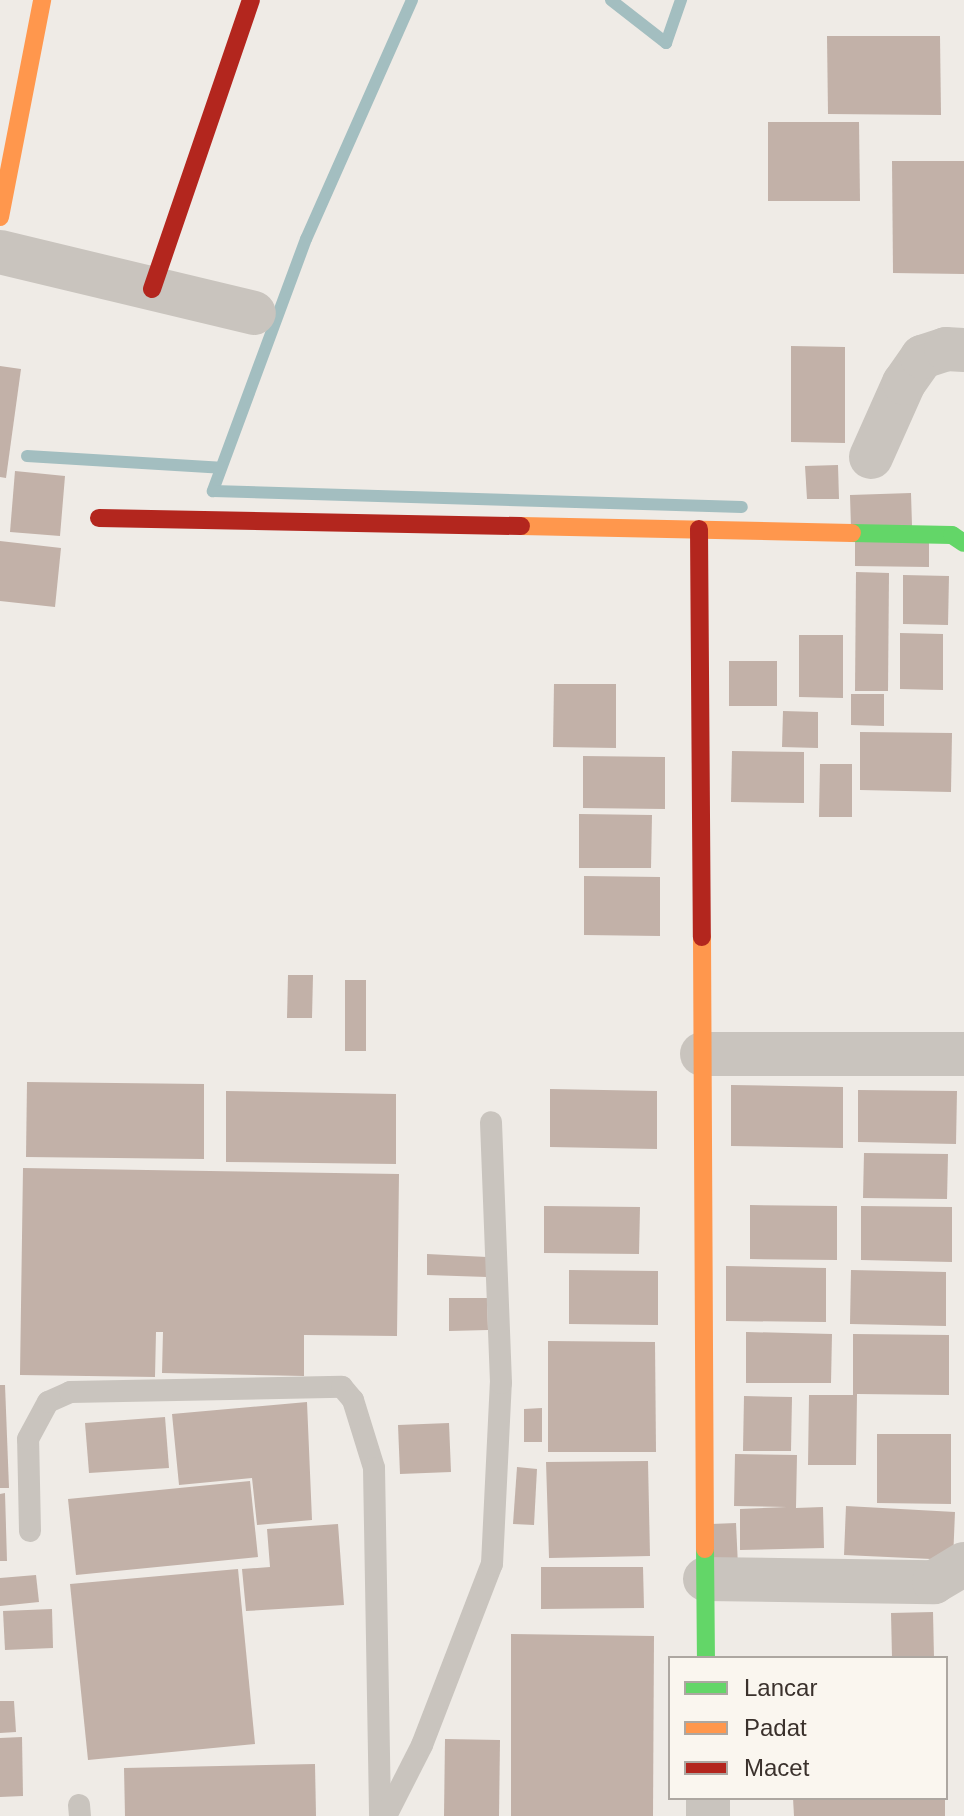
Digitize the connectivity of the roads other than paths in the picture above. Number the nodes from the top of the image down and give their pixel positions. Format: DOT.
graph roads {
  1 [pos="42,0"];
  2 [pos="251,0"];
  3 [pos="0,217"];
  4 [pos="0,252"];
  5 [pos="152,289"];
  6 [pos="254,313"];
  7 [pos="964,350"];
  8 [pos="871,457"];
  9 [pos="99,518"];
  10 [pos="699,529"];
  11 [pos="964,543"];
  12 [pos="702,1054"];
  13 [pos="964,1054"];
  14 [pos="491,1122"];
  15 [pos="30,1531"];
  16 [pos="964,1564"];
  17 [pos="705,1579"];
  18 [pos="706,1656"];
  19 [pos="380,1816"];
  20 [pos="386,1816"];
  1 -- 3 [label="street"];
  2 -- 5 [label="street"];
  4 -- 5 [label="street"];
  5 -- 6 [label="street"];
  7 -- 8 [label="street"];
  9 -- 10 [label="street"];
  10 -- 11 [label="street"];
  10 -- 12 [label="street"];
  12 -- 13 [label="street"];
  12 -- 17 [label="street"];
  14 -- 20 [label="lane"];
  15 -- 19 [label="lane"];
  16 -- 17 [label="street"];
  17 -- 18 [label="street"];
}
